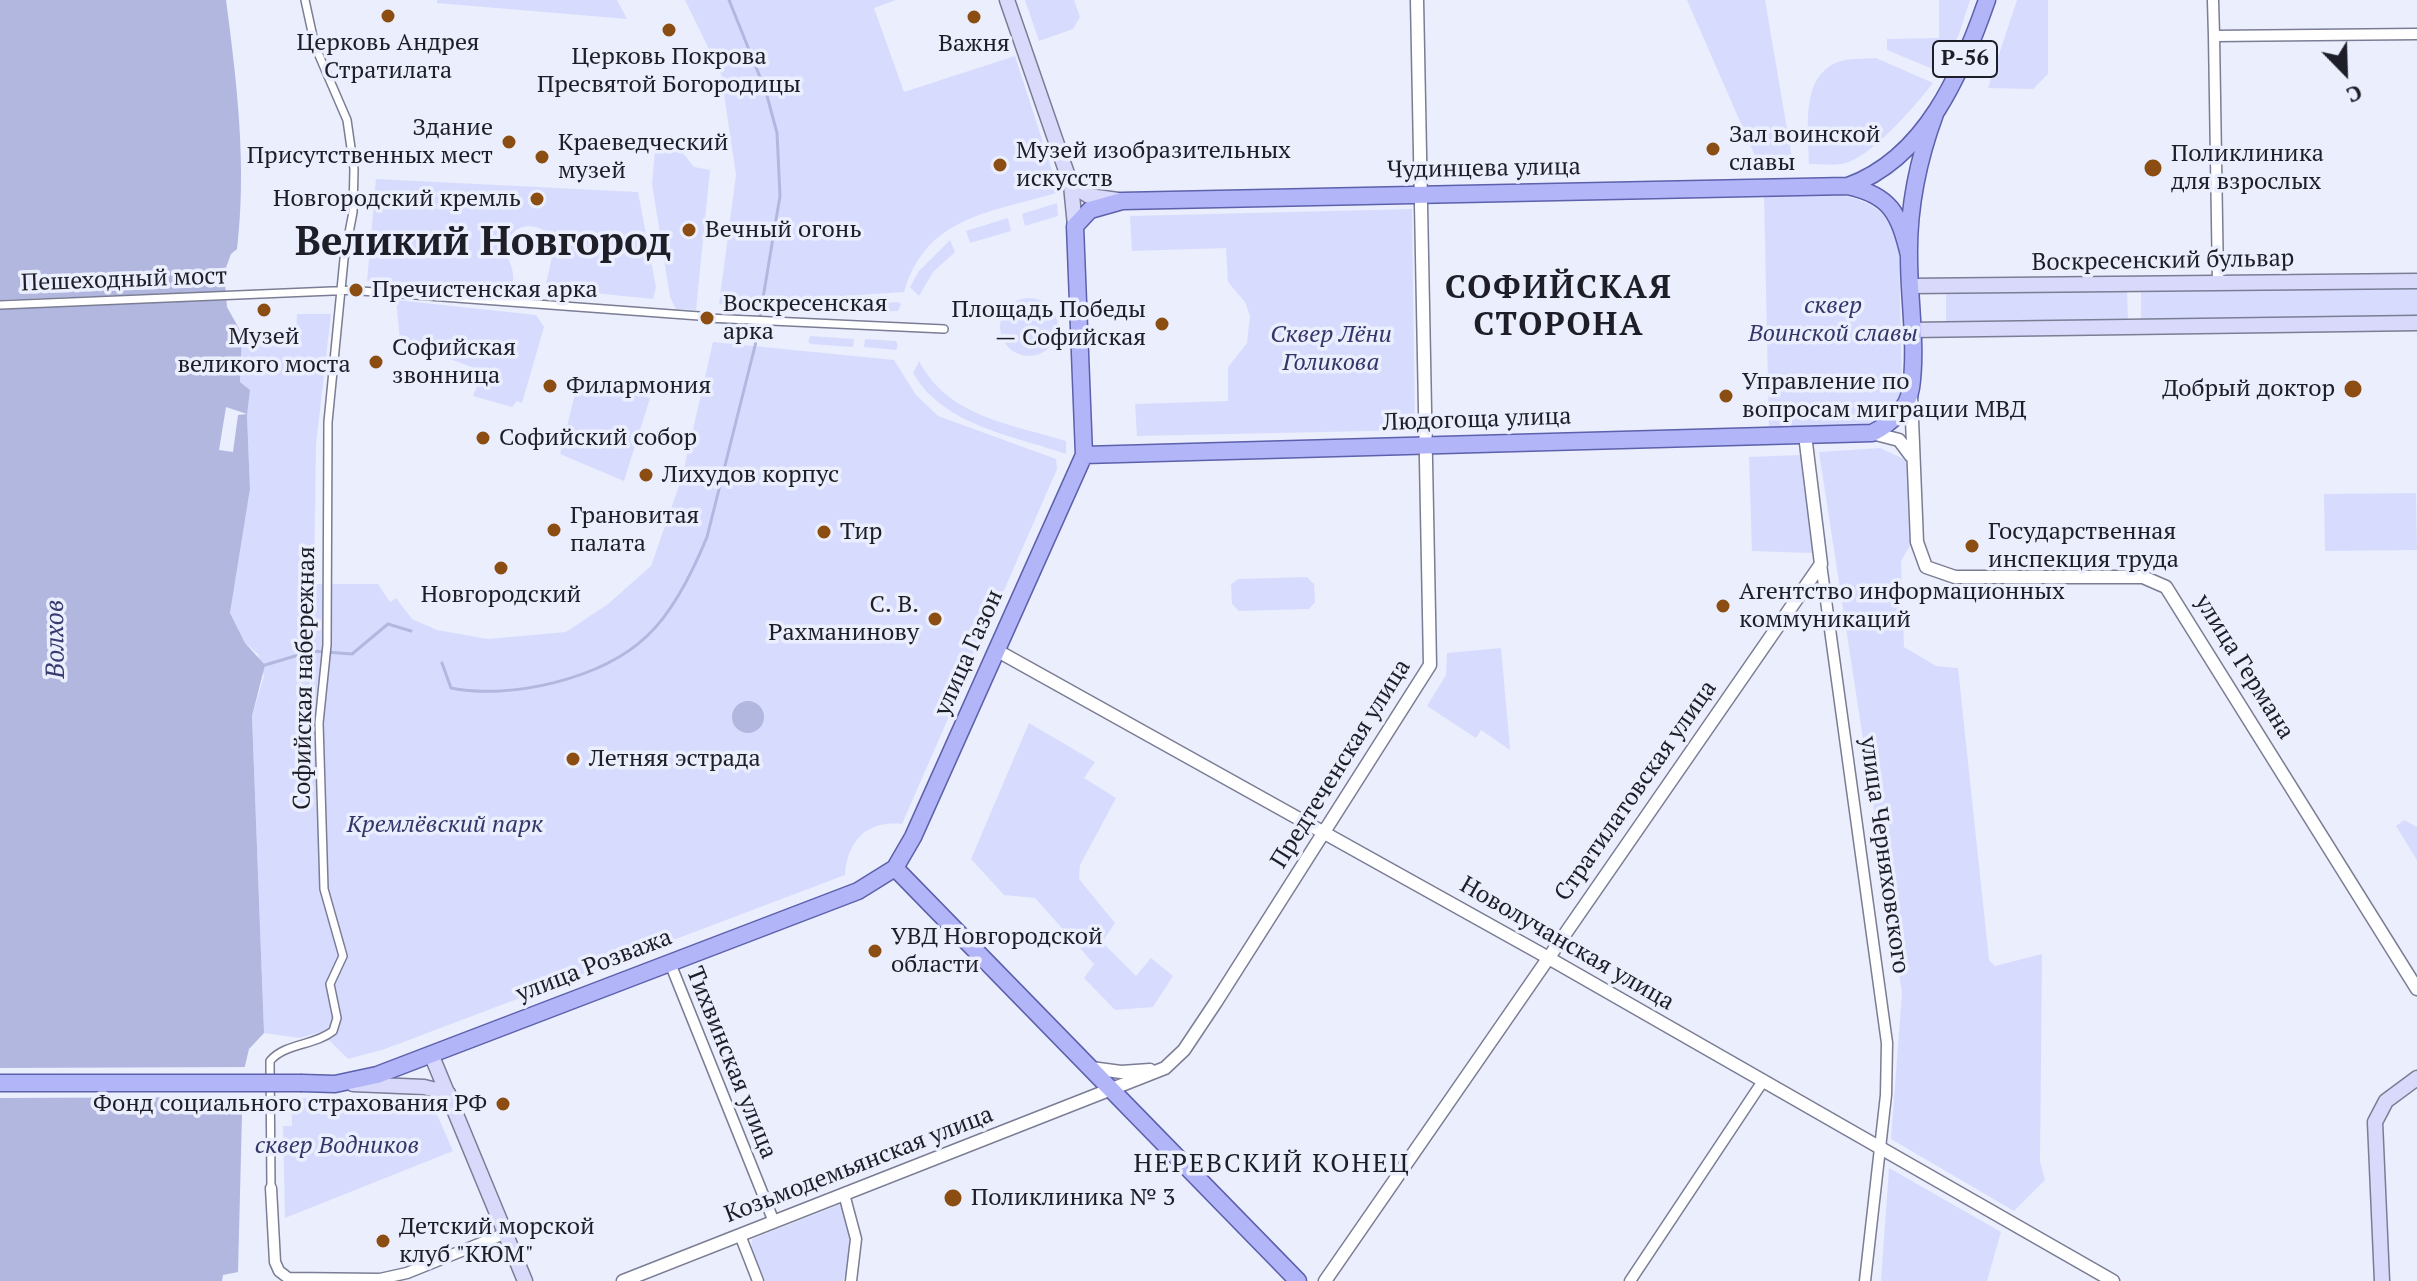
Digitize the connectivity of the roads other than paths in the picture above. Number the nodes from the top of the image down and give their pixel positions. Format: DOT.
graph roads {
  1 [pos="305,0"];
  2 [pos="1007,0"];
  3 [pos="1417,0"];
  4 [pos="1987,0"];
  5 [pos="2213,0"];
  6 [pos="2417,34"];
  7 [pos="2214,36"];
  8 [pos="1935,114"];
  9 [pos="1071,185"];
  10 [pos="1847,186"];
  11 [pos="1420,194"];
  12 [pos="1122,201"];
  13 [pos="1075,226"];
  14 [pos="1909,255"];
  15 [pos="2417,281"];
  16 [pos="2218,283"];
  17 [pos="1910,286"];
  18 [pos="340,290"];
  19 [pos="0,305"];
  20 [pos="2417,323"];
  21 [pos="944,329"];
  22 [pos="1911,330"];
  23 [pos="1911,390"];
  24 [pos="1872,433"];
  25 [pos="1805,435"];
  26 [pos="1425,446"];
  27 [pos="1084,455"];
  28 [pos="1913,460"];
  29 [pos="1821,564"];
  30 [pos="996,650"];
  31 [pos="1324,833"];
  32 [pos="895,868"];
  33 [pos="1546,957"];
  34 [pos="670,963"];
  35 [pos="2417,989"];
  36 [pos="431,1054"];
  37 [pos="1091,1068"];
  38 [pos="1165,1068"];
  39 [pos="2417,1078"];
  40 [pos="1763,1081"];
  41 [pos="0,1083"];
  42 [pos="335,1084"];
  43 [pos="1112,1090"];
  44 [pos="448,1093"];
  45 [pos="1880,1150"];
  46 [pos="271,1188"];
  47 [pos="844,1194"];
  48 [pos="774,1222"];
  49 [pos="506,1233"];
  50 [pos="740,1235"];
  51 [pos="525,1281"];
  52 [pos="623,1281"];
  53 [pos="758,1281"];
  54 [pos="851,1281"];
  55 [pos="1298,1281"];
  56 [pos="1325,1281"];
  57 [pos="1630,1281"];
  58 [pos="1865,1281"];
  59 [pos="2113,1281"];
  60 [pos="2382,1281"];
  1 -- 18 [label="street, Софийская набережная"];
  2 -- 9 [label="main road"];
  3 -- 11 [label="street, Предтеченская улица"];
  4 -- 8 [label="main road, Р-56"];
  5 -- 7 [label="street"];
  6 -- 7 [label="street"];
  7 -- 16 [label="street"];
  8 -- 10 [label="main road, Чудинцева улица"];
  8 -- 14 [label="main road"];
  9 -- 12 [label="main road, Чудинцева улица"];
  9 -- 13 [label="main road"];
  10 -- 11 [label="main road, Чудинцева улица"];
  10 -- 14 [label="main road, Чудинцева улица"];
  11 -- 12 [label="main road, Чудинцева улица"];
  11 -- 26 [label="street, Предтеченская улица"];
  12 -- 13 [label="main road, Чудинцева улица"];
  13 -- 27 [label="main road"];
  14 -- 17 [label="main road"];
  15 -- 16 [label="main road, Воскресенский бульвар"];
  16 -- 17 [label="main road, Воскресенский бульвар"];
  17 -- 22 [label="main road"];
  18 -- 19 [label="street, Пешеходный мост"];
  18 -- 21 [label="street, Пешеходный мост"];
  18 -- 46 [label="street, Софийская набережная"];
  20 -- 22 [label="main road"];
  22 -- 23 [label="main road"];
  23 -- 24 [label="main road"];
  23 -- 28 [label="street"];
  24 -- 25 [label="main road, Людогоща улица"];
  24 -- 28 [label="street, Людогоща улица"];
  25 -- 26 [label="main road, Людогоща улица"];
  25 -- 29 [label="street, улица Черняховского"];
  26 -- 27 [label="main road, Людогоща улица"];
  26 -- 31 [label="street, Предтеченская улица"];
  27 -- 30 [label="main road, улица Газон"];
  28 -- 35 [label="street, улица Германа"];
  29 -- 33 [label="street, Стратилатовская улица"];
  29 -- 45 [label="street, улица Черняховского"];
  30 -- 31 [label="street, Новолучанская улица"];
  30 -- 32 [label="main road, улица Газон"];
  31 -- 33 [label="street, Новолучанская улица"];
  31 -- 38 [label="street, Предтеченская улица"];
  32 -- 34 [label="main road, улица Розважа"];
  32 -- 37 [label="main road"];
  33 -- 40 [label="street, Новолучанская улица"];
  33 -- 56 [label="street, Стратилатовская улица"];
  34 -- 36 [label="main road, улица Розважа"];
  34 -- 48 [label="street, Тихвинская улица"];
  36 -- 42 [label="main road, улица Розважа"];
  36 -- 44 [label="main road"];
  37 -- 38 [label="street"];
  37 -- 43 [label="main road"];
  38 -- 43 [label="street, Предтеченская улица"];
  39 -- 60 [label="main road"];
  40 -- 45 [label="street, Новолучанская улица"];
  40 -- 57 [label="street"];
  41 -- 42 [label="main road, улица Розважа, bridge"];
  42 -- 44 [label="main road"];
  43 -- 47 [label="street, Козьмодемьянская улица"];
  43 -- 55 [label="main road"];
  44 -- 49 [label="main road"];
  45 -- 58 [label="street, улица Черняховского"];
  45 -- 59 [label="street, Новолучанская улица"];
  46 -- 49 [label="street, Софийская набережная"];
  47 -- 48 [label="street, Козьмодемьянская улица"];
  47 -- 54 [label="street"];
  48 -- 50 [label="street, Козьмодемьянская улица"];
  49 -- 51 [label="main road"];
  50 -- 52 [label="street, Козьмодемьянская улица"];
  50 -- 53 [label="street"];
}
